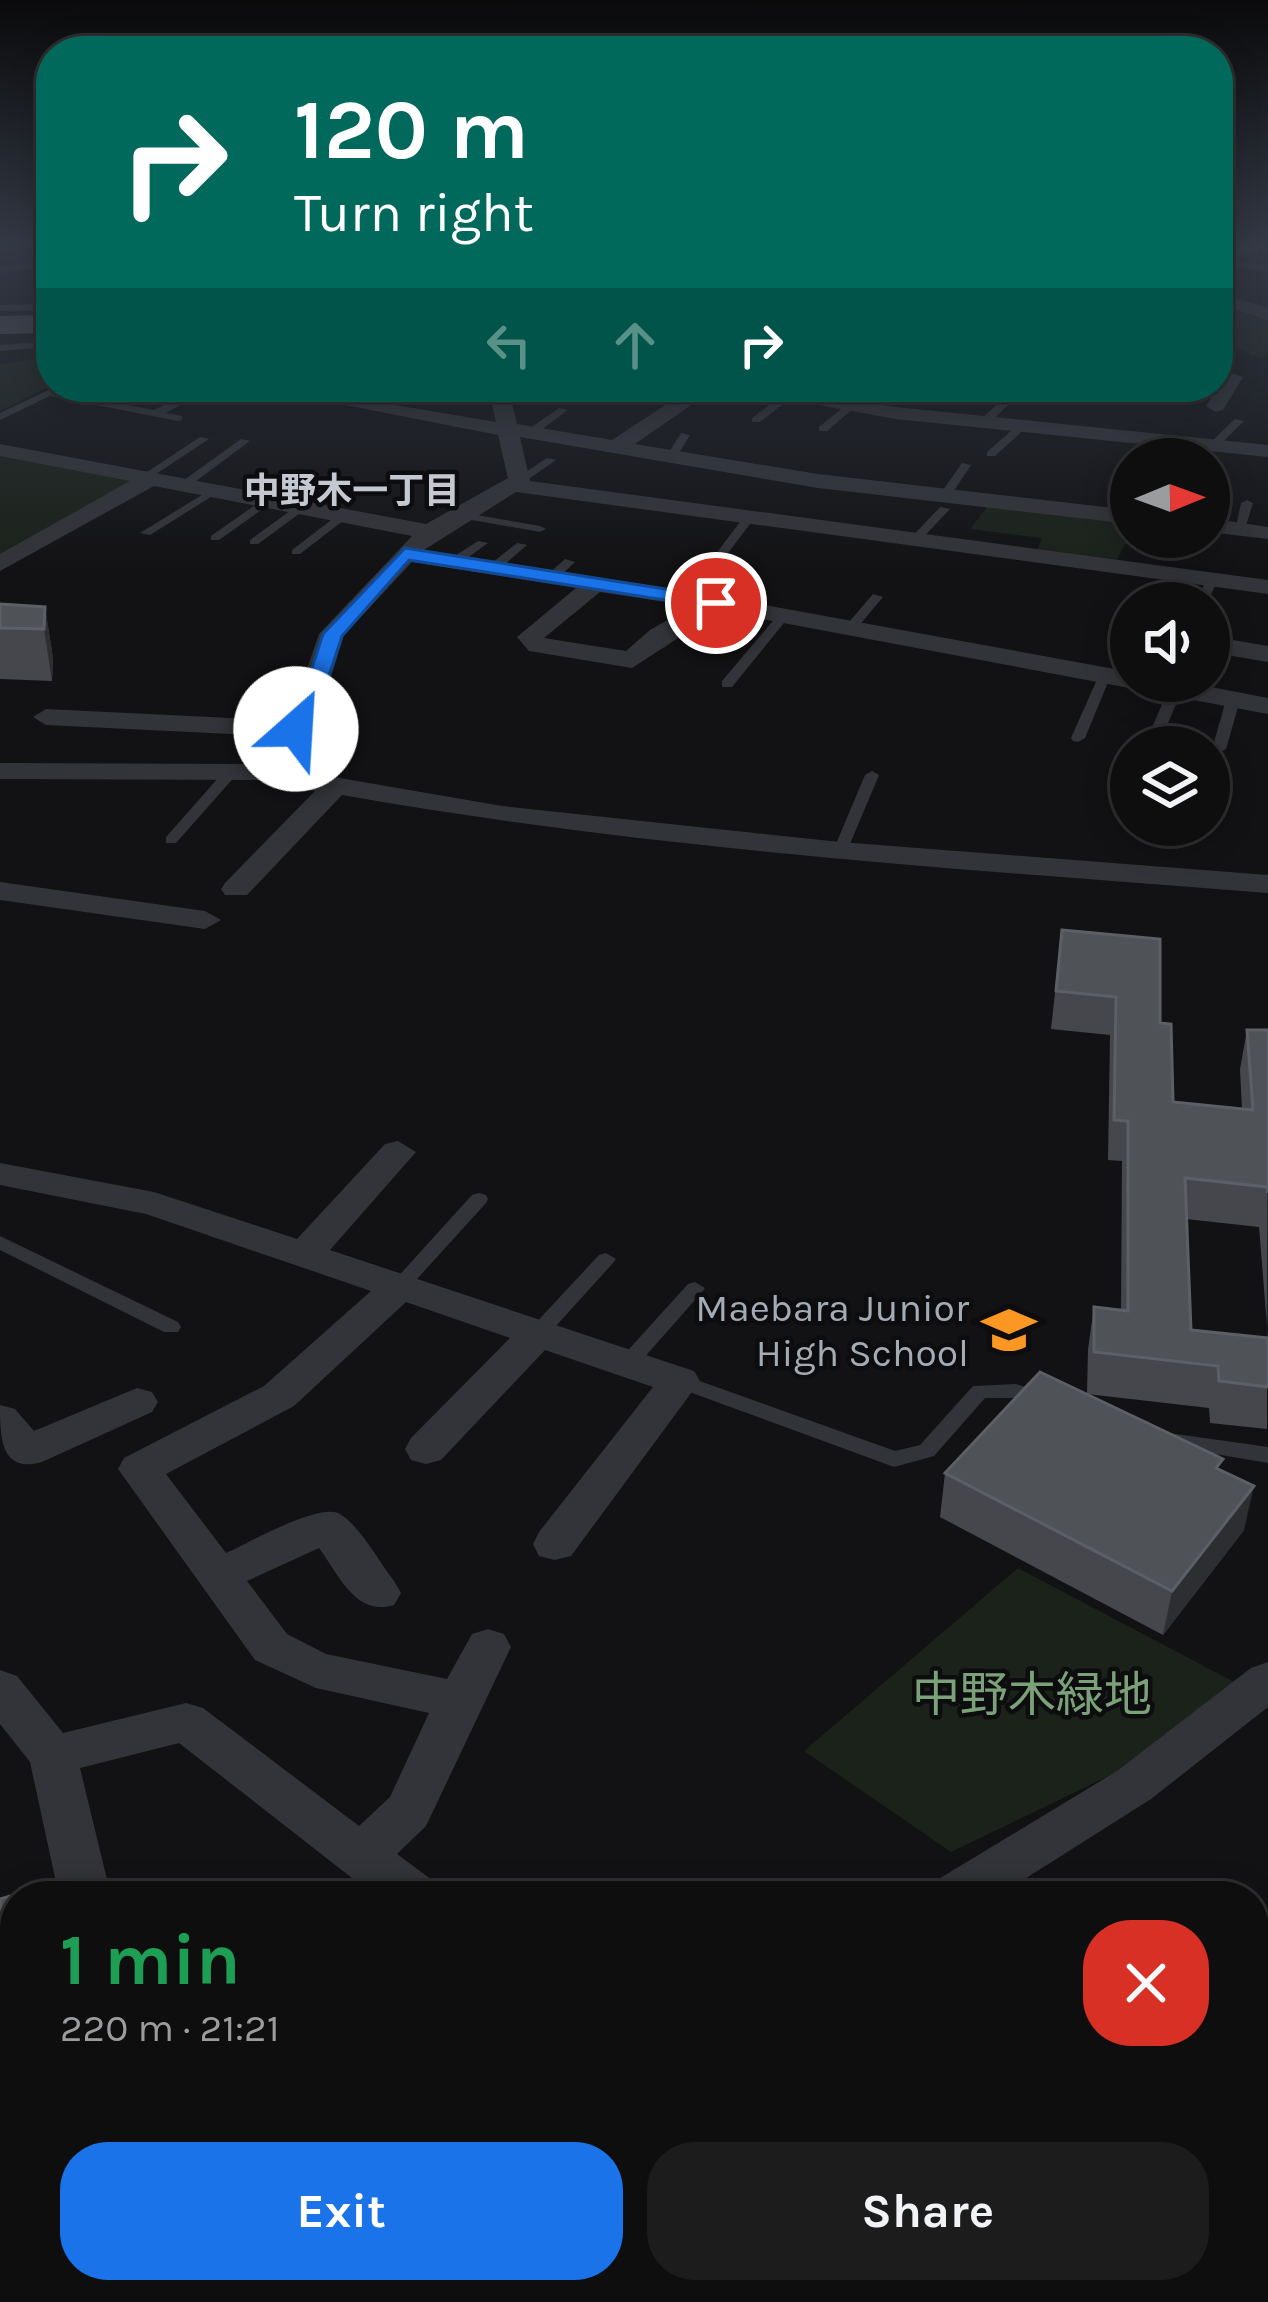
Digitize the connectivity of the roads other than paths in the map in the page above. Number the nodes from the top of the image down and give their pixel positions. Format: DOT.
graph roads {
  1 [pos="36,400"];
  2 [pos="101,402"];
  3 [pos="178,402"];
  4 [pos="342,402"];
  5 [pos="504,402"];
  6 [pos="684,402"];
  7 [pos="778,402"];
  8 [pos="828,402"];
  9 [pos="1006,402"];
  10 [pos="1218,402"];
  11 [pos="1216,406"];
  12 [pos="850,407"];
  13 [pos="562,410"];
  14 [pos="155,413"];
  15 [pos="0,417"];
  16 [pos="178,418"];
  17 [pos="757,420"];
  18 [pos="1239,421"];
  19 [pos="985,422"];
  20 [pos="1024,425"];
  21 [pos="824,429"];
  22 [pos="517,431"];
  23 [pos="686,435"];
  24 [pos="1136,438"];
  25 [pos="1222,438"];
  26 [pos="204,439"];
  27 [pos="245,441"];
  28 [pos="614,448"];
  29 [pos="1230,448"];
  30 [pos="0,450"];
  31 [pos="1267,450"];
  32 [pos="991,454"];
  33 [pos="670,459"];
  34 [pos="551,460"];
  35 [pos="966,465"];
  36 [pos="149,477"];
  37 [pos="188,482"];
  38 [pos="516,483"];
  39 [pos="218,488"];
  40 [pos="272,498"];
  41 [pos="945,503"];
  42 [pos="1247,503"];
  43 [pos="305,505"];
  44 [pos="347,513"];
  45 [pos="459,515"];
  46 [pos="1110,515"];
  47 [pos="747,520"];
  48 [pos="1230,528"];
  49 [pos="1240,529"];
  50 [pos="540,530"];
  51 [pos="429,532"];
  52 [pos="146,533"];
  53 [pos="1266,533"];
  54 [pos="215,538"];
  55 [pos="254,542"];
  56 [pos="482,543"];
  57 [pos="912,543"];
  58 [pos="521,545"];
  59 [pos="296,552"];
  60 [pos="405,554"];
  61 [pos="718,559"];
  62 [pos="454,562"];
  63 [pos="0,564"];
  64 [pos="492,569"];
  65 [pos="1147,582"];
  66 [pos="592,586"];
  67 [pos="1268,587"];
  68 [pos="1230,590"];
  69 [pos="877,597"];
  70 [pos="716,603"];
  71 [pos="785,613"];
  72 [pos="853,625"];
  73 [pos="1230,648"];
  74 [pos="1268,654"];
  75 [pos="1110,675"];
  76 [pos="727,684"];
  77 [pos="1110,697"];
  78 [pos="1230,699"];
  79 [pos="1233,700"];
  80 [pos="1268,706"];
  81 [pos="46,716"];
  82 [pos="1226,726"];
  83 [pos="296,729"];
  84 [pos="1078,737"];
  85 [pos="0,771"];
  86 [pos="244,772"];
  87 [pos="872,776"];
  88 [pos="335,786"];
  89 [pos="171,840"];
  90 [pos="840,851"];
  91 [pos="1268,884"];
  92 [pos="236,889"];
  93 [pos="0,891"];
  94 [pos="206,920"];
  95 [pos="398,1152"];
  96 [pos="2,1178"];
  97 [pos="479,1199"];
  98 [pos="0,1242"];
  99 [pos="305,1254"];
  100 [pos="606,1259"];
  101 [pos="401,1286"];
  102 [pos="695,1288"];
  103 [pos="171,1327"];
  104 [pos="539,1332"];
  105 [pos="628,1363"];
  106 [pos="680,1381"];
  107 [pos="137,1402"];
  108 [pos="1057,1404"];
  109 [pos="0,1419"];
  110 [pos="1138,1430"];
  111 [pos="426,1449"];
  112 [pos="1268,1455"];
  113 [pos="555,1544"];
  114 [pos="217,1576"];
  115 [pos="378,1593"];
  116 [pos="488,1647"];
  117 [pos="1268,1681"];
  118 [pos="0,1689"];
  119 [pos="459,1701"];
  120 [pos="53,1755"];
  121 [pos="359,1858"];
  122 [pos="82,1881"];
  123 [pos="393,1881"];
  124 [pos="990,1881"];
  1 -- 15 [label="lane"];
  2 -- 14 [label="lane"];
  3 -- 14 [label="lane"];
  4 -- 22 [label="street"];
  5 -- 22 [label="street"];
  6 -- 28 [label="street"];
  7 -- 17 [label="lane"];
  8 -- 12 [label="street"];
  9 -- 19 [label="lane"];
  10 -- 11 [label="street"];
  12 -- 19 [label="street"];
  12 -- 21 [label="lane"];
  13 -- 22 [label="lane"];
  14 -- 16 [label="lane"];
  18 -- 25 [label="lane"];
  19 -- 20 [label="street"];
  20 -- 24 [label="street"];
  20 -- 32 [label="lane"];
  22 -- 28 [label="street"];
  22 -- 38 [label="street"];
  23 -- 33 [label="lane"];
  26 -- 36 [label="lane"];
  27 -- 37 [label="lane"];
  28 -- 33 [label="street"];
  29 -- 31 [label="street"];
  30 -- 36 [label="street"];
  33 -- 41 [label="street"];
  34 -- 38 [label="lane"];
  35 -- 41 [label="lane"];
  36 -- 37 [label="street"];
  36 -- 63 [label="street"];
  37 -- 39 [label="street"];
  38 -- 45 [label="street"];
  38 -- 47 [label="street"];
  39 -- 40 [label="street"];
  39 -- 52 [label="lane"];
  40 -- 43 [label="street"];
  40 -- 54 [label="lane"];
  41 -- 46 [label="street"];
  41 -- 57 [label="lane"];
  42 -- 49 [label="lane"];
  43 -- 44 [label="street"];
  43 -- 55 [label="lane"];
  44 -- 51 [label="street"];
  44 -- 59 [label="lane"];
  45 -- 50 [label="lane"];
  45 -- 51 [label="street"];
  47 -- 57 [label="street"];
  47 -- 61 [label="lane"];
  48 -- 49 [label="street"];
  49 -- 53 [label="street"];
  51 -- 60 [label="street"];
  56 -- 62 [label="lane"];
  57 -- 65 [label="street"];
  58 -- 64 [label="lane"];
  60 -- 62 [label="street"];
  60 -- 83 [label="street"];
  62 -- 64 [label="street"];
  64 -- 66 [label="street"];
  66 -- 70 [label="street"];
  66 -- 70 [label="street"];
  67 -- 68 [label="street"];
  69 -- 72 [label="lane"];
  70 -- 71 [label="street"];
  71 -- 72 [label="street"];
  71 -- 76 [label="lane"];
  72 -- 75 [label="street"];
  73 -- 74 [label="street"];
  77 -- 84 [label="lane"];
  78 -- 79 [label="street"];
  79 -- 80 [label="street"];
  79 -- 82 [label="lane"];
  81 -- 83 [label="street"];
  83 -- 86 [label="street"];
  85 -- 86 [label="street"];
  86 -- 88 [label="street"];
  86 -- 89 [label="lane"];
  87 -- 90 [label="lane"];
  88 -- 90 [label="street"];
  88 -- 92 [label="street"];
  90 -- 91 [label="street"];
  93 -- 94 [label="street"];
  95 -- 99 [label="street"];
  96 -- 99 [label="street"];
  97 -- 101 [label="lane"];
  98 -- 103 [label="lane"];
  99 -- 101 [label="street"];
  100 -- 104 [label="lane"];
  101 -- 104 [label="street"];
  101 -- 114 [label="street"];
  102 -- 105 [label="lane"];
  104 -- 105 [label="street"];
  104 -- 111 [label="street"];
  105 -- 106 [label="street"];
  106 -- 108 [label="lane"];
  106 -- 113 [label="street"];
  107 -- 109 [label="street"];
  110 -- 112 [label="lane"];
  114 -- 115 [label="street"];
  114 -- 119 [label="street"];
  116 -- 119 [label="street"];
  117 -- 124 [label="street"];
  118 -- 120 [label="street"];
  119 -- 121 [label="street"];
  120 -- 121 [label="street"];
  120 -- 122 [label="street"];
  121 -- 123 [label="street"];
}
